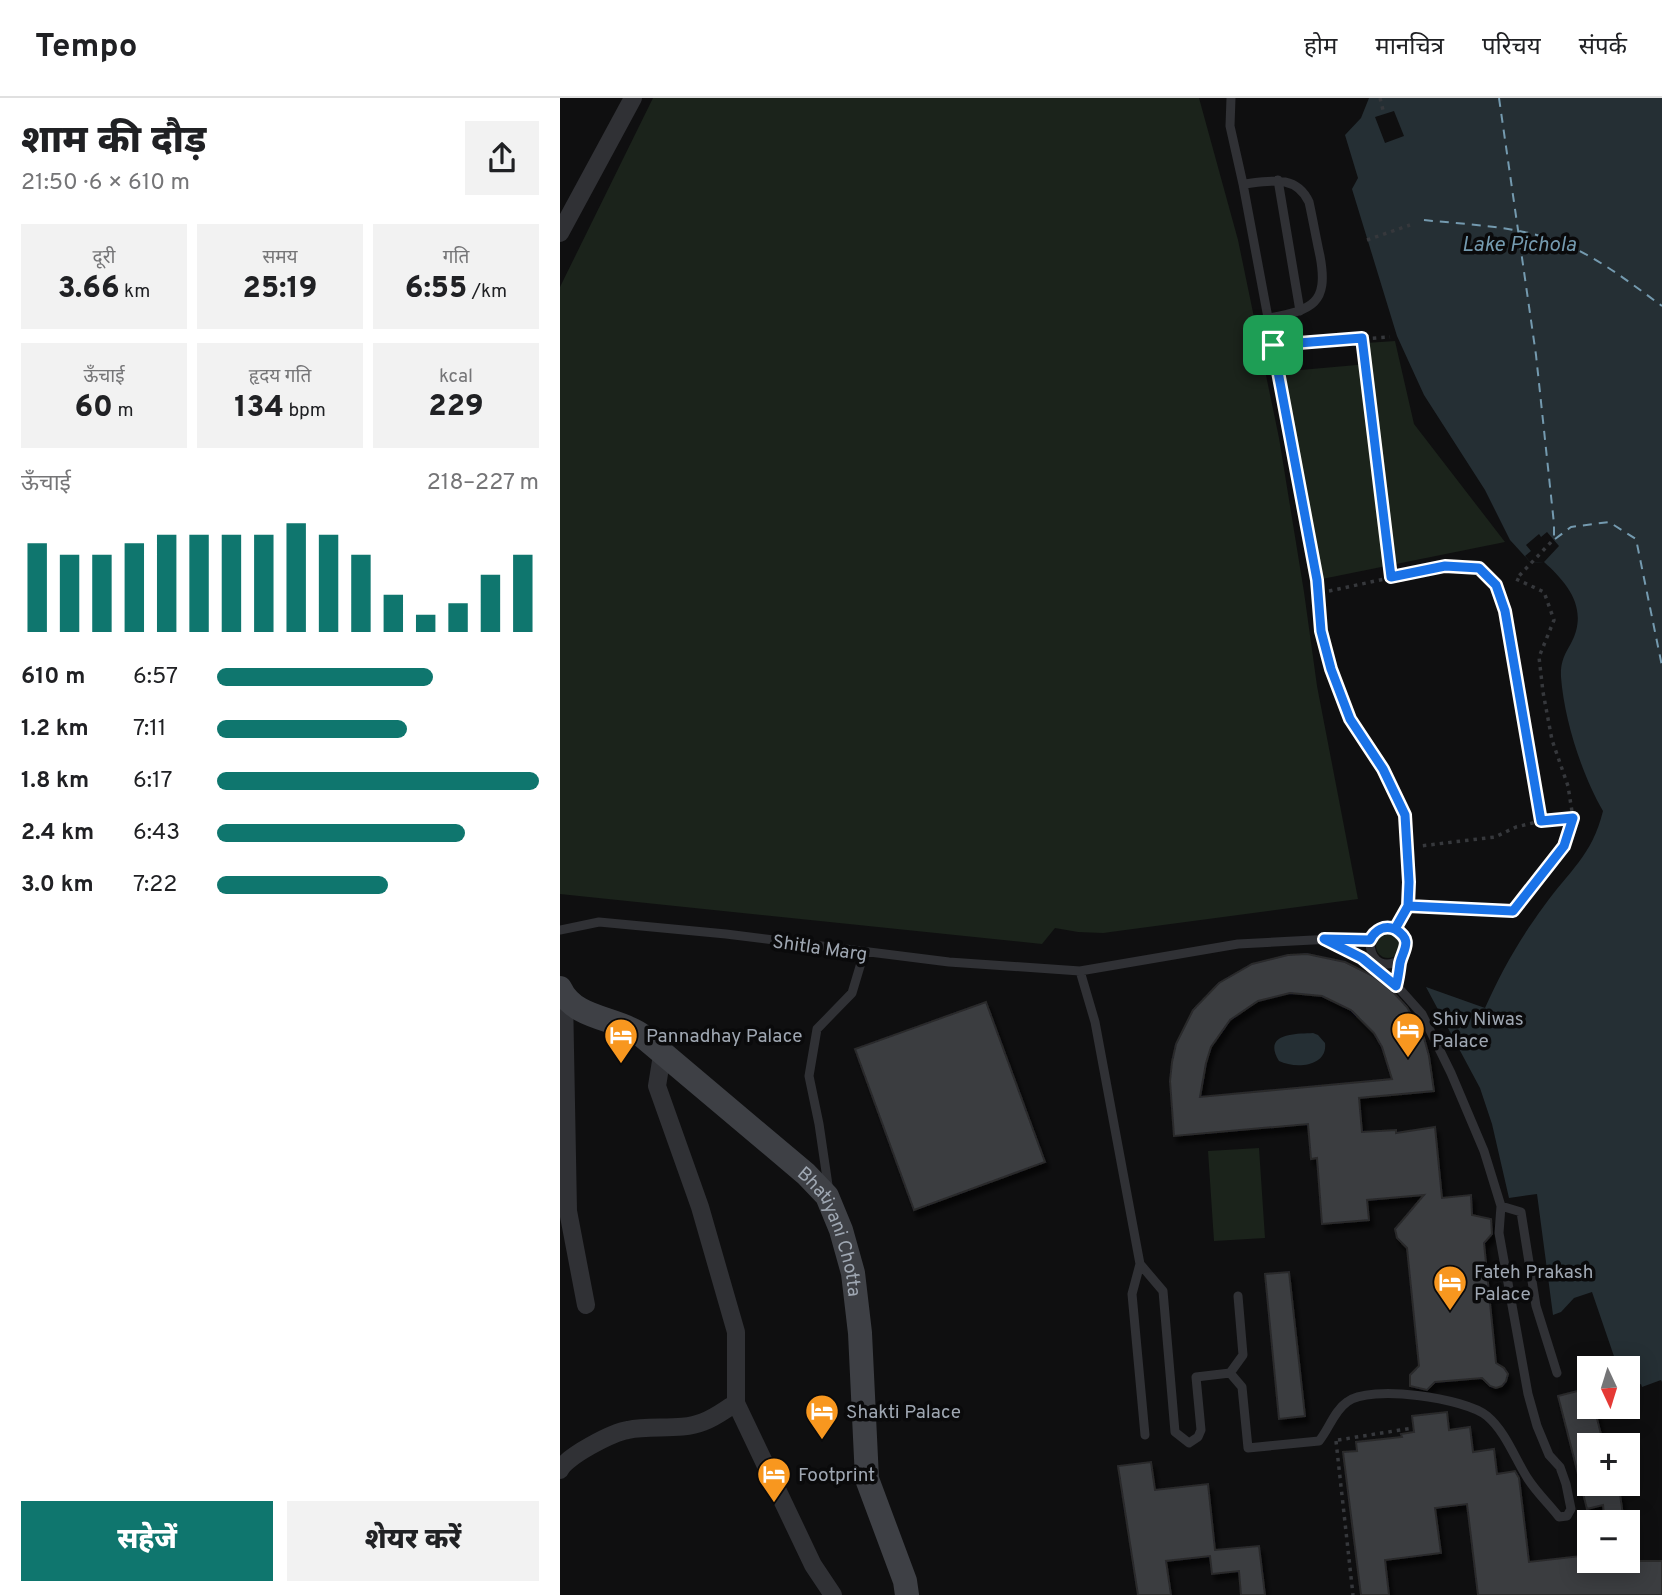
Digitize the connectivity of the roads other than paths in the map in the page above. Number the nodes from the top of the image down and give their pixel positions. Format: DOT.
graph roads {
  1 [pos="1231,98"];
  2 [pos="627,101"];
  3 [pos="1278,180"];
  4 [pos="1244,184"];
  5 [pos="560,233"];
  6 [pos="1300,311"];
  7 [pos="1269,318"];
  8 [pos="1395,929"];
  9 [pos="560,930"];
  10 [pos="1324,939"];
  11 [pos="1370,940"];
  12 [pos="864,953"];
  13 [pos="1401,959"];
  14 [pos="1080,971"];
  15 [pos="1396,986"];
  16 [pos="562,992"];
  17 [pos="662,1055"];
  18 [pos="827,1196"];
  19 [pos="1501,1206"];
  20 [pos="1140,1264"];
  21 [pos="1238,1296"];
  22 [pos="586,1305"];
  23 [pos="1230,1373"];
  24 [pos="1557,1373"];
  25 [pos="736,1403"];
  26 [pos="1145,1435"];
  27 [pos="560,1471"];
  28 [pos="833,1595"];
  29 [pos="907,1595"];
  1 -- 4 [label="lane"];
  2 -- 5 [label="street"];
  3 -- 4 [label="lane"];
  3 -- 6 [label="lane"];
  3 -- 6 [label="lane"];
  4 -- 7 [label="lane"];
  6 -- 7 [label="lane"];
  7 -- 8 [label="lane"];
  8 -- 11 [label="lane"];
  8 -- 13 [label="lane"];
  9 -- 12 [label="lane, Shitla Marg"];
  10 -- 11 [label="lane, Shitla Marg"];
  10 -- 14 [label="lane, Shitla Marg"];
  10 -- 15 [label="lane"];
  11 -- 13 [label="lane"];
  12 -- 14 [label="lane, Shitla Marg"];
  12 -- 18 [label="lane"];
  13 -- 15 [label="lane"];
  14 -- 20 [label="lane"];
  15 -- 19 [label="lane"];
  16 -- 17 [label="main road, Bhatiyani Chotta"];
  16 -- 22 [label="street"];
  17 -- 18 [label="main road, Bhatiyani Chotta"];
  17 -- 25 [label="street"];
  18 -- 29 [label="main road, Bhatiyani Chotta"];
  19 -- 23 [label="lane"];
  19 -- 24 [label="lane"];
  20 -- 23 [label="lane"];
  20 -- 26 [label="lane"];
  21 -- 23 [label="lane"];
  25 -- 27 [label="street"];
  25 -- 28 [label="street"];
}
